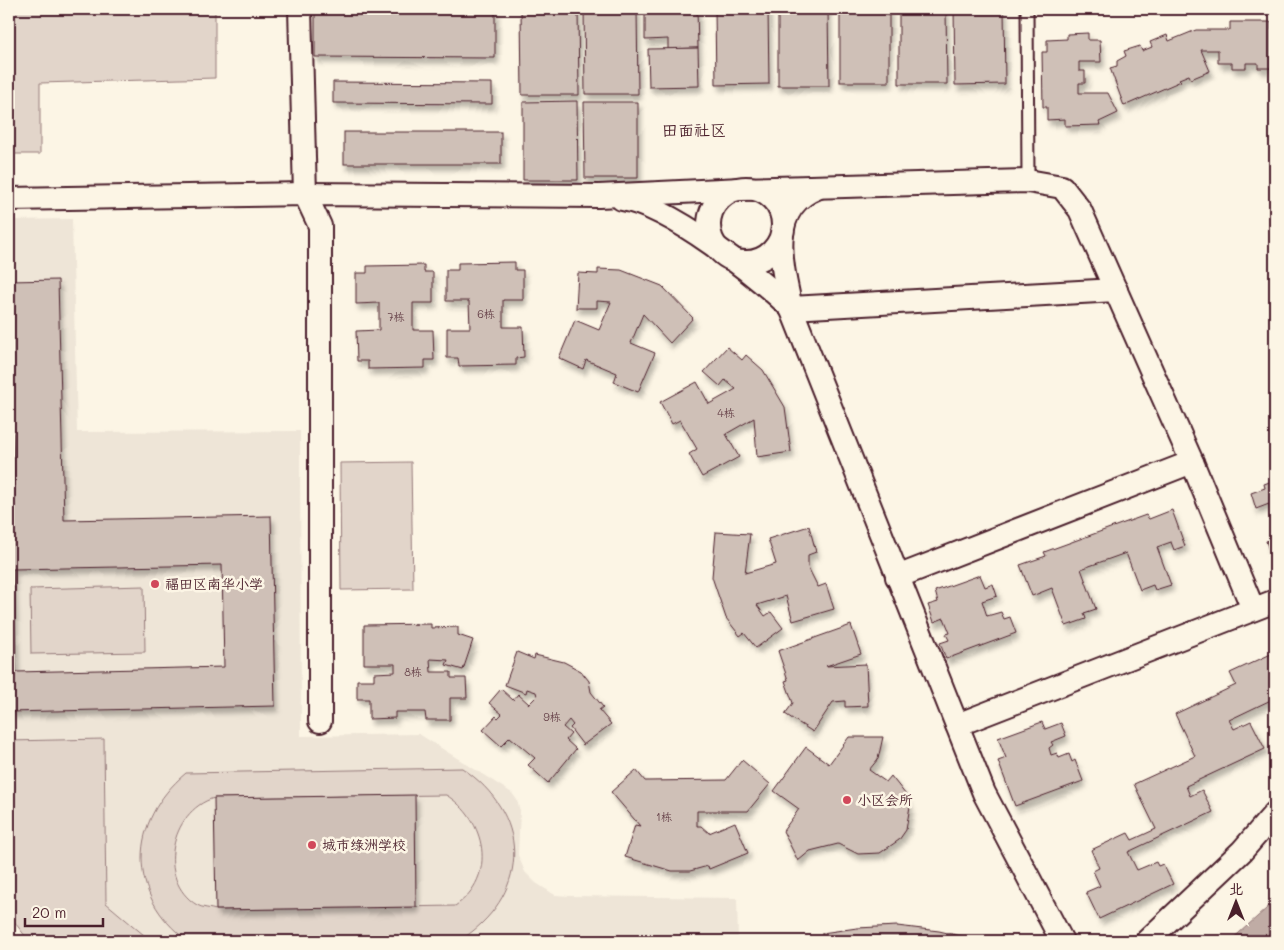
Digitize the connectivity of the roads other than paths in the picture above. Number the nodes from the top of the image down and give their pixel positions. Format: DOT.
graph roads {
  1 [pos="300,9"];
  2 [pos="1027,9"];
  3 [pos="1028,181"];
  4 [pos="821,186"];
  5 [pos="741,189"];
  6 [pos="305,194"];
  7 [pos="599,196"];
  8 [pos="9,199"];
  9 [pos="783,227"];
  10 [pos="722,254"];
  11 [pos="1116,290"];
  12 [pos="791,308"];
  13 [pos="1192,462"];
  14 [pos="897,577"];
  15 [pos="1275,601"];
  16 [pos="1253,609"];
  17 [pos="320,721"];
  18 [pos="956,725"];
  19 [pos="1275,813"];
  20 [pos="1062,941"];
  21 [pos="1147,941"];
  1 -- 6 [label="street"];
  2 -- 3 [label="lane"];
  3 -- 4 [label="street"];
  3 -- 11 [label="street"];
  4 -- 5 [label="street"];
  4 -- 9 [label="street"];
  5 -- 7 [label="street"];
  5 -- 9 [label="street"];
  5 -- 10 [label="street"];
  6 -- 7 [label="street"];
  6 -- 8 [label="street"];
  6 -- 17 [label="street"];
  7 -- 10 [label="street"];
  9 -- 10 [label="street"];
  9 -- 12 [label="street"];
  10 -- 12 [label="street"];
  11 -- 12 [label="street"];
  11 -- 13 [label="street"];
  12 -- 14 [label="street"];
  13 -- 14 [label="street"];
  13 -- 16 [label="street"];
  14 -- 18 [label="street"];
  15 -- 16 [label="street"];
  16 -- 18 [label="street"];
  18 -- 20 [label="street"];
  19 -- 21 [label="street"];
}
